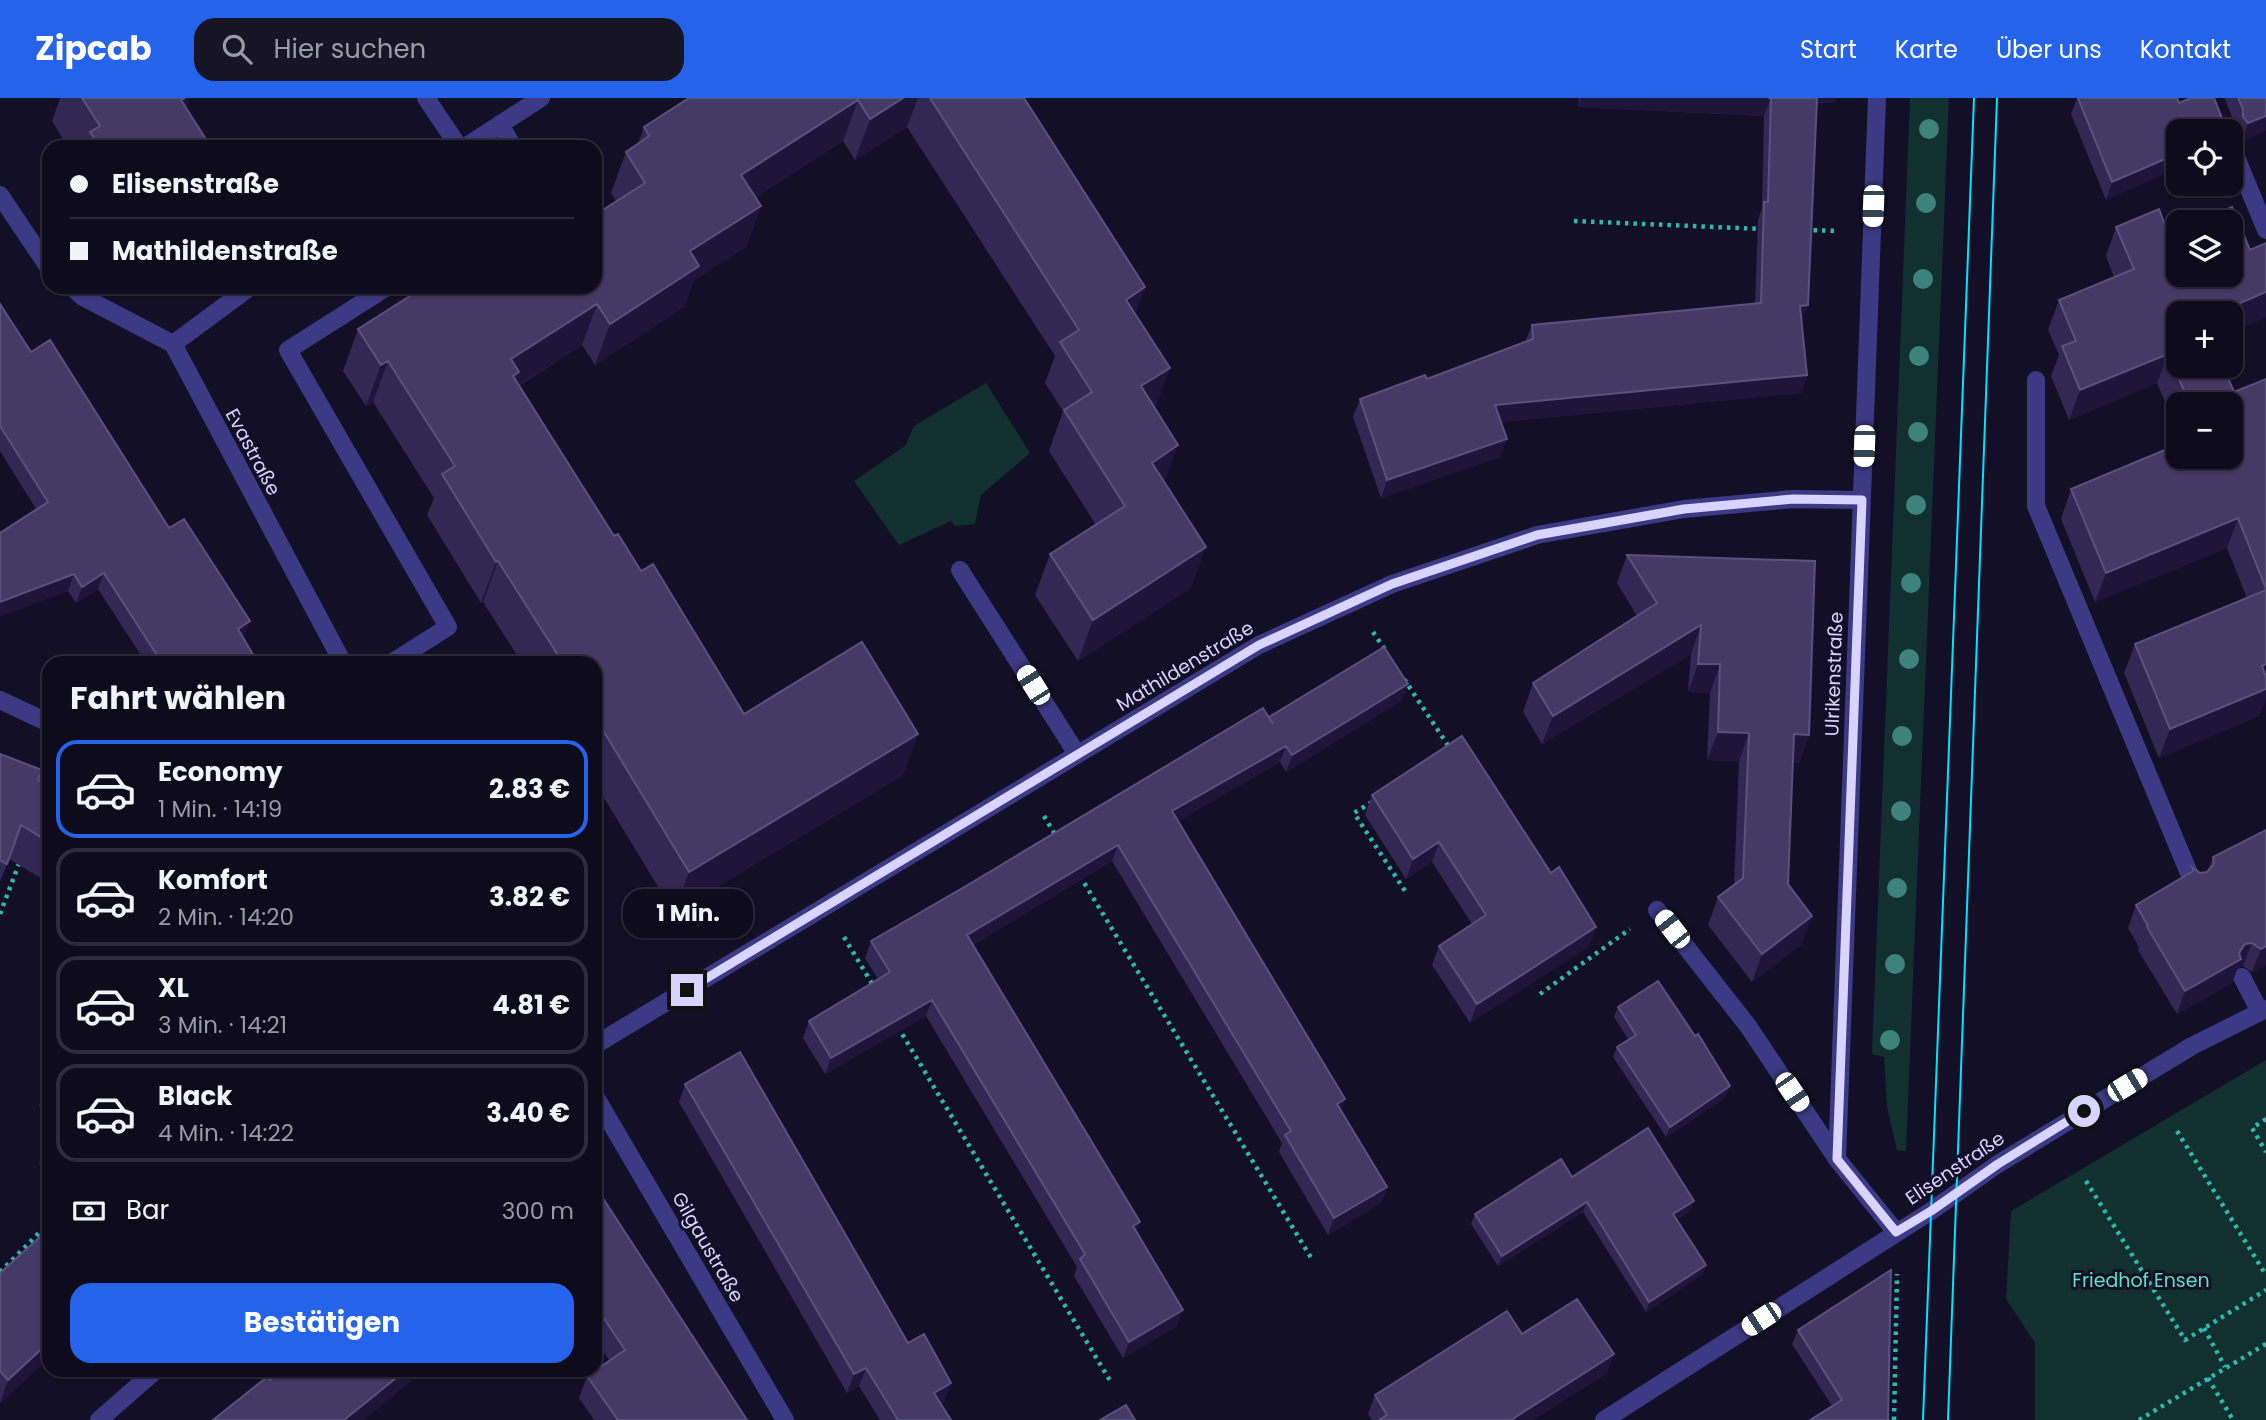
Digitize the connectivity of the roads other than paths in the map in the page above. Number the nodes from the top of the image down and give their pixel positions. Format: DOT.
graph roads {
  1 [pos="426,98"];
  2 [pos="541,98"];
  3 [pos="1877,98"];
  4 [pos="499,124"];
  5 [pos="453,140"];
  6 [pos="475,140"];
  7 [pos="509,140"];
  8 [pos="2243,174"];
  9 [pos="0,195"];
  10 [pos="2266,230"];
  11 [pos="42,258"];
  12 [pos="80,294"];
  13 [pos="241,294"];
  14 [pos="376,294"];
  15 [pos="173,344"];
  16 [pos="2036,380"];
  17 [pos="1862,500"];
  18 [pos="960,570"];
  19 [pos="339,656"];
  20 [pos="402,656"];
  21 [pos="0,700"];
  22 [pos="42,720"];
  23 [pos="1077,754"];
  24 [pos="2194,885"];
  25 [pos="1657,910"];
  26 [pos="2242,977"];
  27 [pos="2263,1010"];
  28 [pos="602,1041"];
  29 [pos="602,1108"];
  30 [pos="1837,1159"];
  31 [pos="1896,1232"];
  32 [pos="148,1377"];
  33 [pos="99,1420"];
  34 [pos="785,1420"];
  35 [pos="1604,1420"];
  1 -- 5 [label="street"];
  2 -- 4 [label="street"];
  3 -- 17 [label="street, Ulrikenstraße"];
  4 -- 6 [label="street"];
  4 -- 7 [label="street"];
  8 -- 10 [label="street"];
  9 -- 11 [label="street"];
  12 -- 15 [label="street"];
  13 -- 15 [label="street"];
  14 -- 20 [label="street"];
  15 -- 19 [label="street, Evastraße"];
  16 -- 24 [label="street"];
  17 -- 23 [label="street, Mathildenstraße"];
  17 -- 30 [label="street, Ulrikenstraße"];
  18 -- 23 [label="street"];
  21 -- 22 [label="street"];
  23 -- 28 [label="street, Mathildenstraße"];
  25 -- 30 [label="street"];
  26 -- 27 [label="street"];
  27 -- 31 [label="street, Elisenstraße"];
  29 -- 34 [label="street, Gilgaustraße"];
  30 -- 31 [label="street"];
  31 -- 35 [label="street, Elisenstraße"];
  32 -- 33 [label="street"];
}
